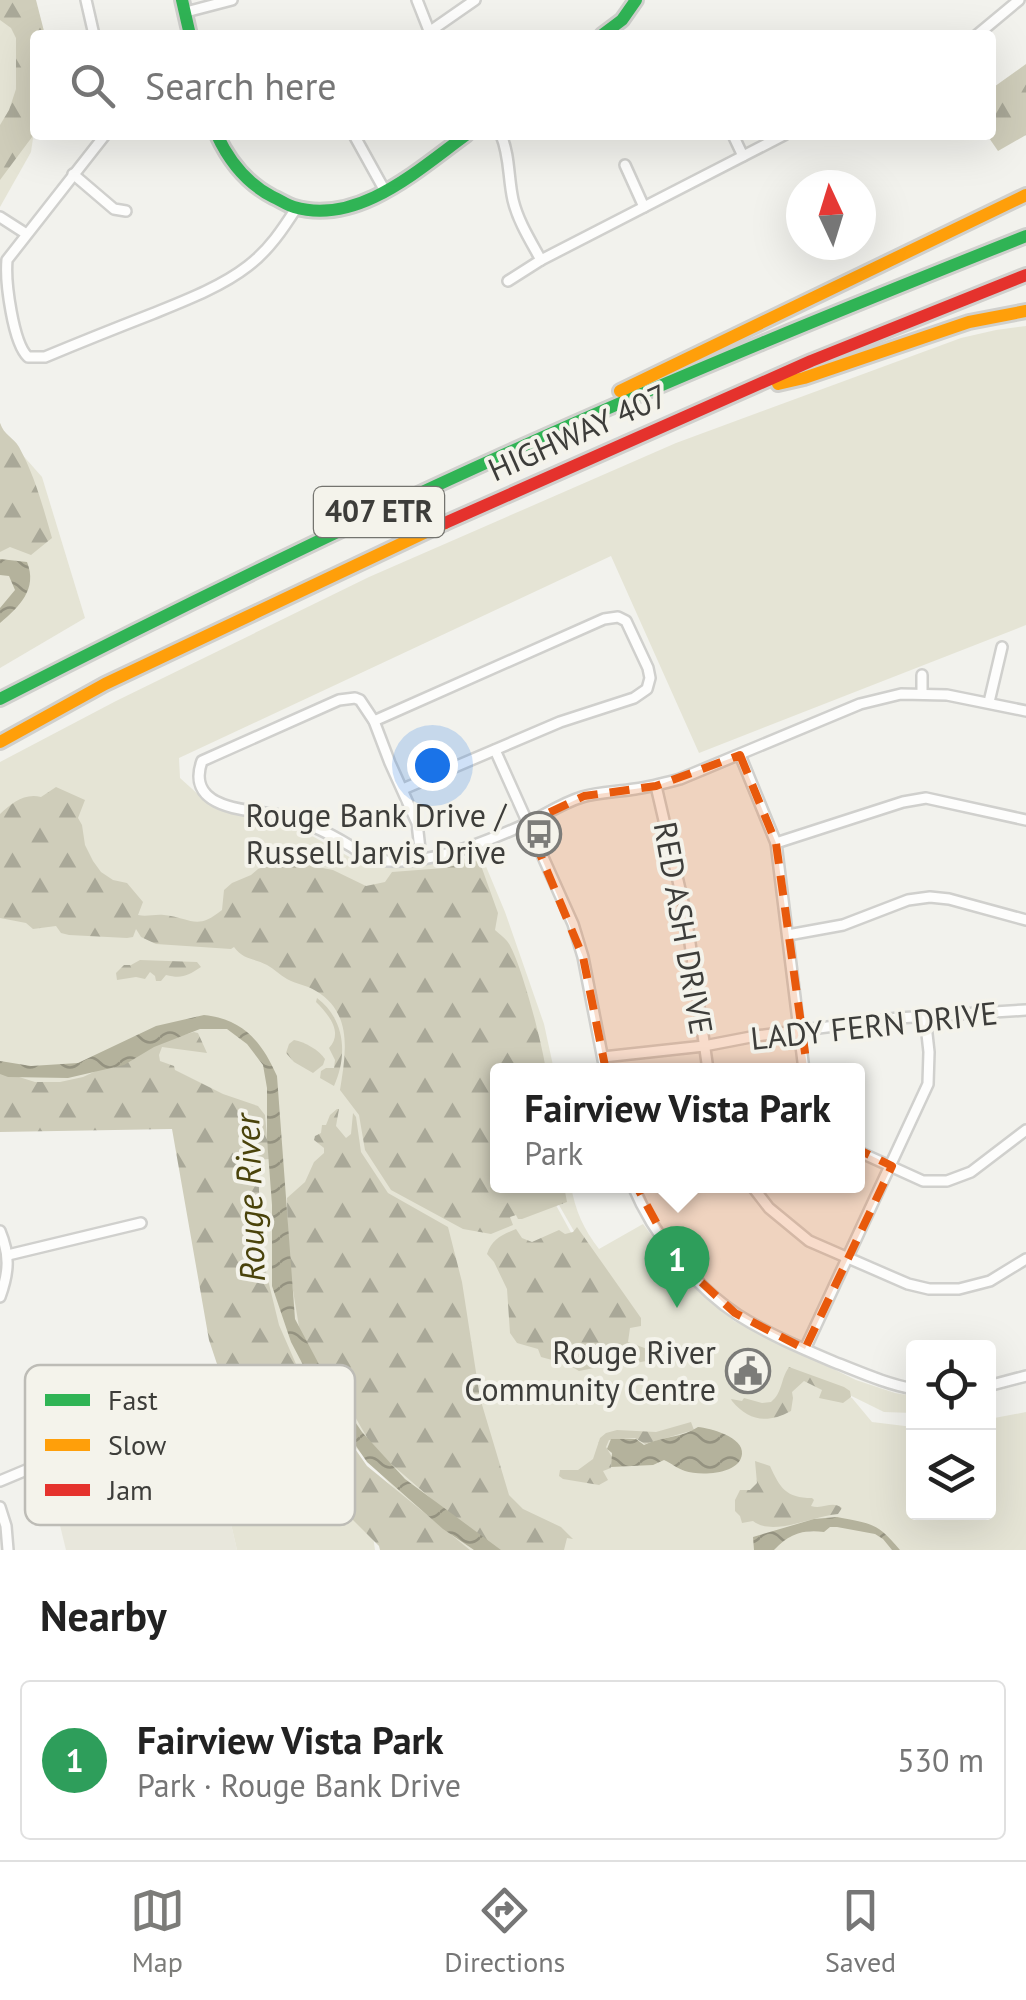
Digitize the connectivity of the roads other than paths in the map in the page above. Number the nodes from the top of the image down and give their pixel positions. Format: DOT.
graph roads {
  1 [pos="86,0"];
  2 [pos="232,0"];
  3 [pos="417,0"];
  4 [pos="476,0"];
  5 [pos="636,0"];
  6 [pos="1018,0"];
  7 [pos="1006,5"];
  8 [pos="184,6"];
  9 [pos="93,30"];
  10 [pos="429,30"];
  11 [pos="434,30"];
  12 [pos="609,30"];
  13 [pos="982,30"];
  14 [pos="102,140"];
  15 [pos="220,140"];
  16 [pos="357,140"];
  17 [pos="459,140"];
  18 [pos="503,140"];
  19 [pos="735,140"];
  20 [pos="774,140"];
  21 [pos="743,156"];
  22 [pos="625,165"];
  23 [pos="73,174"];
  24 [pos="385,192"];
  25 [pos="1026,195"];
  26 [pos="297,207"];
  27 [pos="644,207"];
  28 [pos="126,211"];
  29 [pos="0,216"];
  30 [pos="25,234"];
  31 [pos="1026,236"];
  32 [pos="540,260"];
  33 [pos="1026,275"];
  34 [pos="508,282"];
  35 [pos="1026,311"];
  36 [pos="734,394"];
  37 [pos="569,424"];
  38 [pos="1002,647"];
  39 [pos="922,675"];
  40 [pos="922,692"];
  41 [pos="0,700"];
  42 [pos="989,702"];
  43 [pos="1026,711"];
  44 [pos="374,722"];
  45 [pos="0,742"];
  46 [pos="495,750"];
  47 [pos="740,755"];
  48 [pos="656,786"];
  49 [pos="403,789"];
  50 [pos="1026,820"];
  51 [pos="526,824"];
  52 [pos="776,843"];
  53 [pos="421,858"];
  54 [pos="1026,920"];
  55 [pos="788,935"];
  56 [pos="1026,1010"];
  57 [pos="925,1016"];
  58 [pos="799,1030"];
  59 [pos="704,1046"];
  60 [pos="603,1056"];
  61 [pos="604,1063"];
  62 [pos="707,1063"];
  63 [pos="803,1063"];
  64 [pos="1026,1130"];
  65 [pos="865,1154"];
  66 [pos="892,1166"];
  67 [pos="636,1193"];
  68 [pos="757,1193"];
  69 [pos="141,1223"];
  70 [pos="0,1231"];
  71 [pos="8,1255"];
  72 [pos="847,1258"];
  73 [pos="1026,1259"];
  74 [pos="0,1296"];
  75 [pos="804,1350"];
  76 [pos="1026,1376"];
  77 [pos="996,1384"];
  78 [pos="906,1386"];
  79 [pos="25,1471"];
  80 [pos="0,1481"];
  81 [pos="0,1506"];
  82 [pos="8,1550"];
  1 -- 9 [label="street"];
  2 -- 8 [label="street"];
  3 -- 10 [label="street"];
  4 -- 11 [label="street"];
  5 -- 12 [label="main road"];
  6 -- 7 [label="street"];
  7 -- 13 [label="street"];
  14 -- 23 [label="street"];
  15 -- 26 [label="main road"];
  16 -- 24 [label="street"];
  17 -- 24 [label="main road"];
  18 -- 32 [label="street"];
  19 -- 21 [label="street"];
  20 -- 21 [label="street"];
  21 -- 27 [label="street"];
  22 -- 27 [label="street"];
  23 -- 28 [label="street"];
  23 -- 30 [label="street"];
  24 -- 26 [label="main road"];
  25 -- 37 [label="main road"];
  26 -- 30 [label="street"];
  27 -- 32 [label="street"];
  29 -- 30 [label="street"];
  31 -- 37 [label="main road, HIGHWAY 407 / 407 ETR"];
  32 -- 34 [label="street"];
  33 -- 36 [label="main road, HIGHWAY 407 / 407 ETR"];
  35 -- 36 [label="main road"];
  36 -- 45 [label="main road, HIGHWAY 407 / 407 ETR"];
  37 -- 41 [label="main road, HIGHWAY 407 / 407 ETR"];
  38 -- 42 [label="street"];
  39 -- 40 [label="street"];
  40 -- 42 [label="street"];
  40 -- 47 [label="street"];
  42 -- 43 [label="street"];
  44 -- 46 [label="street"];
  44 -- 49 [label="street"];
  44 -- 53 [label="street"];
  46 -- 49 [label="street"];
  46 -- 51 [label="street"];
  47 -- 48 [label="street"];
  47 -- 52 [label="street"];
  48 -- 51 [label="street"];
  48 -- 59 [label="street, RED ASH DRIVE"];
  49 -- 53 [label="street"];
  50 -- 52 [label="street"];
  51 -- 53 [label="street"];
  51 -- 60 [label="street"];
  52 -- 55 [label="street"];
  54 -- 55 [label="street"];
  55 -- 58 [label="street"];
  56 -- 57 [label="street, LADY FERN DRIVE"];
  57 -- 58 [label="street, LADY FERN DRIVE"];
  57 -- 66 [label="street"];
  58 -- 59 [label="street, LADY FERN DRIVE"];
  58 -- 63 [label="street"];
  59 -- 60 [label="street, LADY FERN DRIVE"];
  59 -- 62 [label="street, RED ASH DRIVE"];
  60 -- 61 [label="street"];
  64 -- 66 [label="street"];
  65 -- 66 [label="street"];
  66 -- 72 [label="street"];
  67 -- 75 [label="street"];
  68 -- 72 [label="street"];
  69 -- 71 [label="street"];
  70 -- 71 [label="street"];
  71 -- 74 [label="street"];
  72 -- 73 [label="street"];
  72 -- 75 [label="street"];
  75 -- 78 [label="street"];
  76 -- 77 [label="street"];
  79 -- 80 [label="street"];
  81 -- 82 [label="street"];
}
